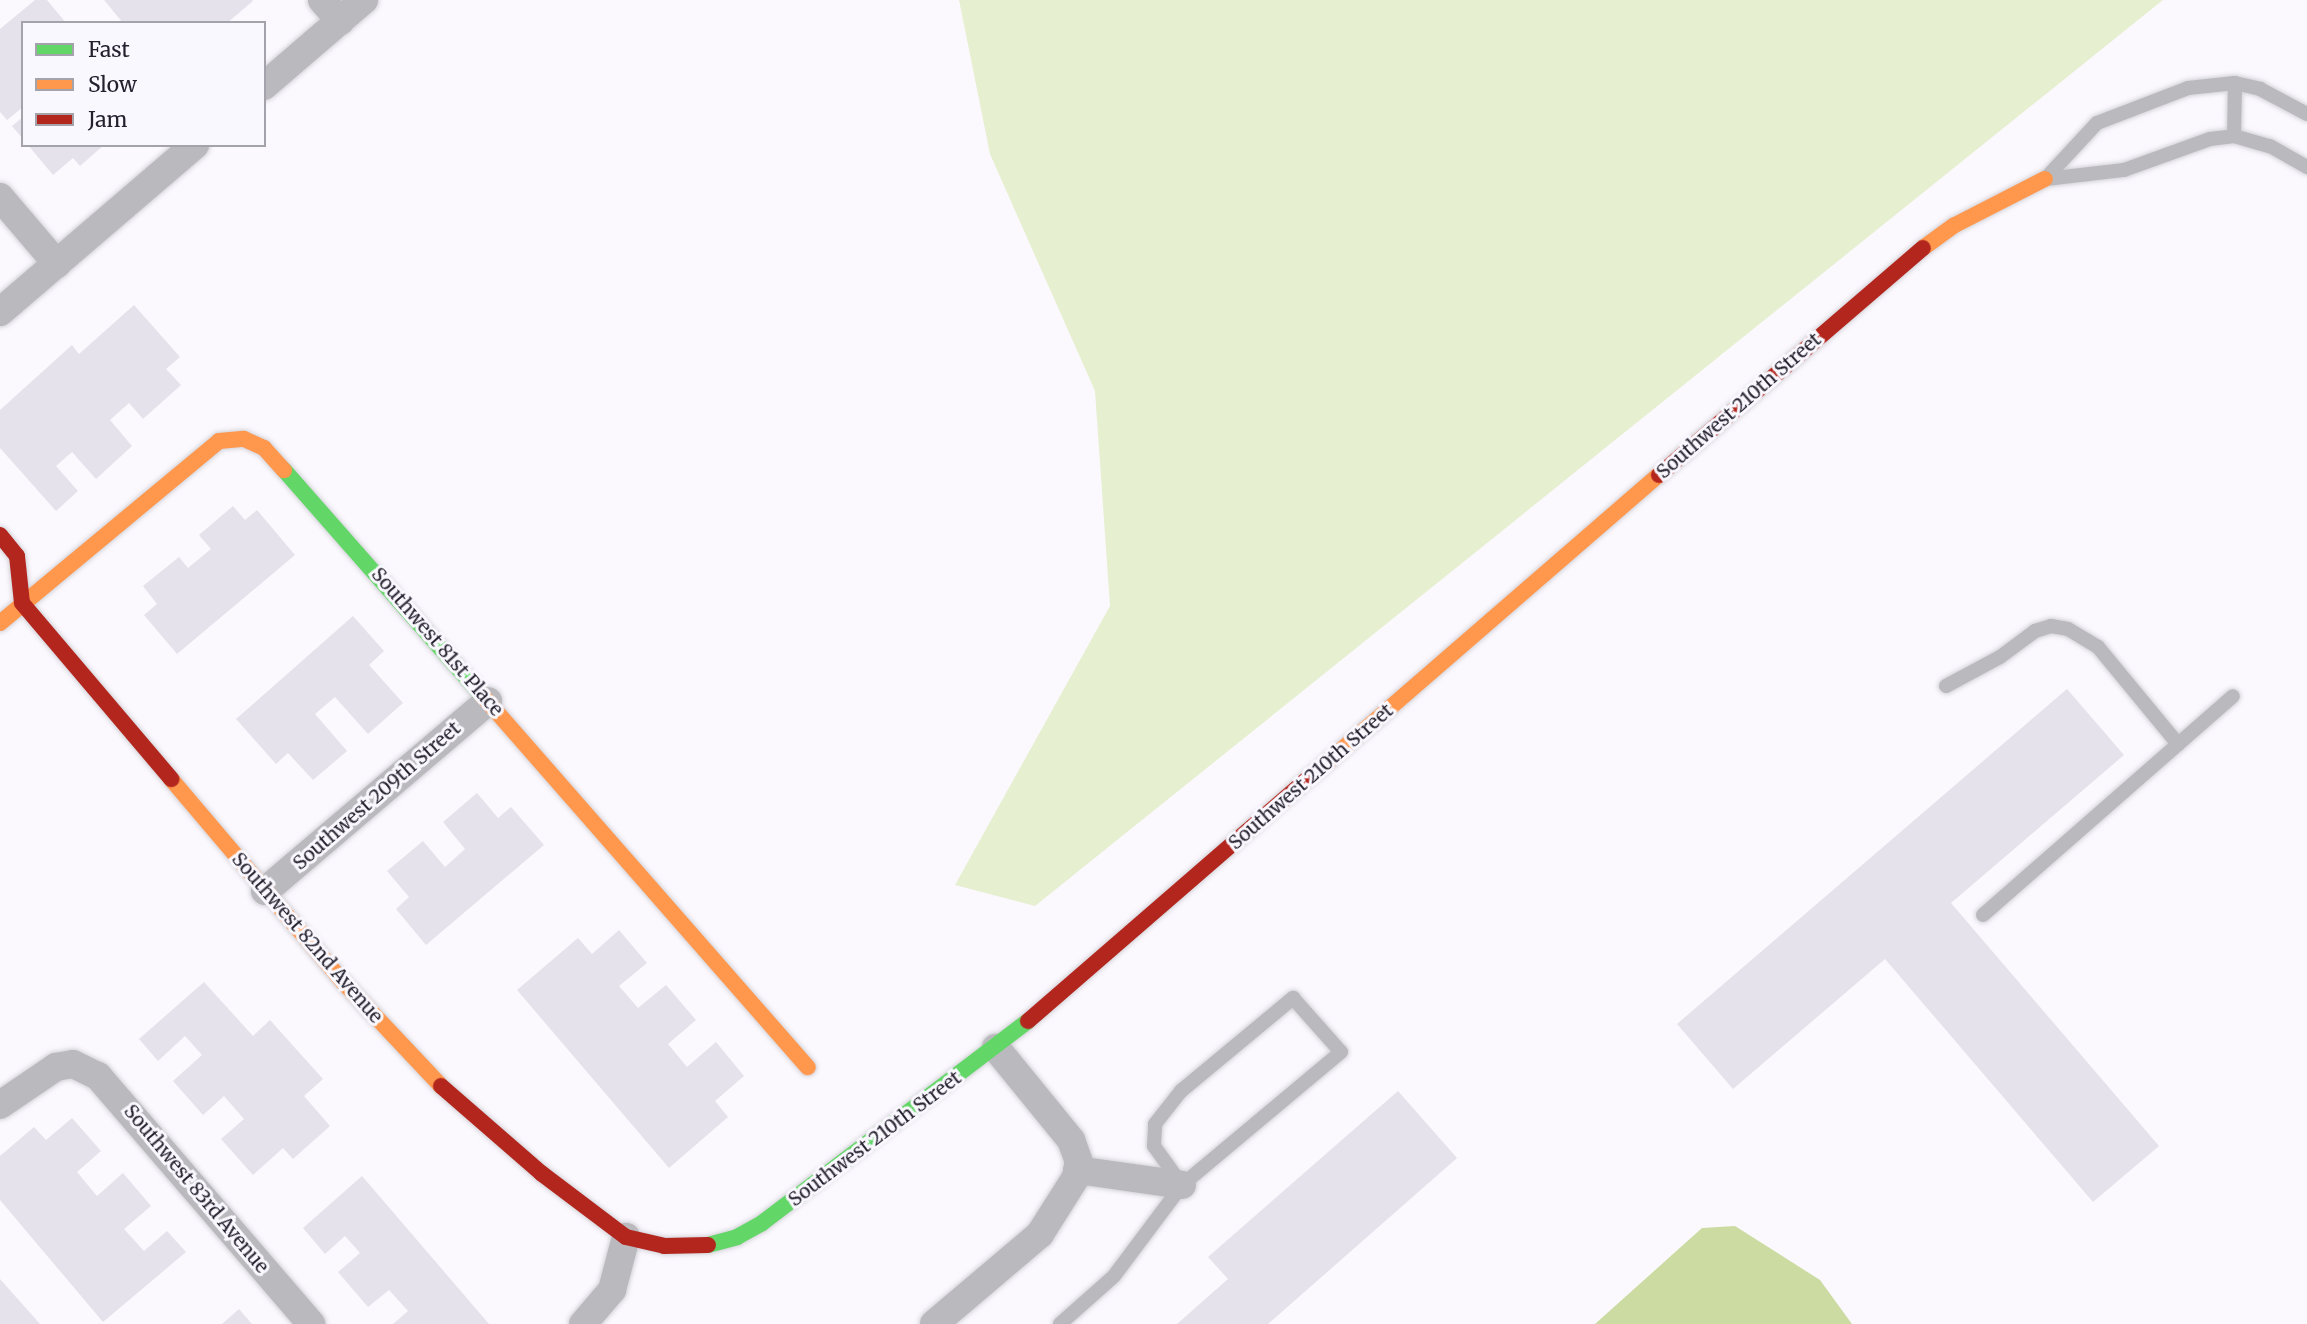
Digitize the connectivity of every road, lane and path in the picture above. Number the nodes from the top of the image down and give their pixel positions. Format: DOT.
graph roads {
  1 [pos="364,0"];
  2 [pos="331,10"];
  3 [pos="2235,83"];
  4 [pos="266,84"];
  5 [pos="2307,114"];
  6 [pos="2234,136"];
  7 [pos="193,147"];
  8 [pos="2307,167"];
  9 [pos="2045,179"];
  10 [pos="0,197"];
  11 [pos="57,264"];
  12 [pos="0,312"];
  13 [pos="0,535"];
  14 [pos="11,601"];
  15 [pos="0,623"];
  16 [pos="1946,686"];
  17 [pos="2233,696"];
  18 [pos="488,701"];
  19 [pos="2178,744"];
  20 [pos="265,891"];
  21 [pos="1983,915"];
  22 [pos="996,1048"];
  23 [pos="808,1067"];
  24 [pos="0,1105"];
  25 [pos="1077,1170"];
  26 [pos="1182,1185"];
  27 [pos="626,1237"];
  28 [pos="311,1324"];
  29 [pos="583,1324"];
  30 [pos="934,1324"];
  31 [pos="1060,1324"];
  1 -- 2 [label="street"];
  2 -- 4 [label="street"];
  3 -- 5 [label="lane"];
  3 -- 6 [label="lane"];
  3 -- 9 [label="lane"];
  6 -- 8 [label="lane"];
  6 -- 9 [label="lane"];
  7 -- 11 [label="street"];
  9 -- 22 [label="street, Southwest 210th Street"];
  10 -- 11 [label="street"];
  11 -- 12 [label="street"];
  13 -- 14 [label="street"];
  14 -- 15 [label="street, Southwest 81st Place"];
  14 -- 18 [label="street, Southwest 81st Place"];
  14 -- 20 [label="street, Southwest 82nd Avenue"];
  16 -- 19 [label="lane"];
  17 -- 19 [label="lane"];
  18 -- 20 [label="street, Southwest 209th Street"];
  18 -- 23 [label="street, Southwest 81st Place"];
  19 -- 21 [label="lane"];
  20 -- 27 [label="street, Southwest 82nd Avenue"];
  22 -- 25 [label="street"];
  22 -- 27 [label="street, Southwest 210th Street"];
  24 -- 28 [label="street, Southwest 83rd Avenue"];
  25 -- 26 [label="street"];
  25 -- 30 [label="street"];
  26 -- 26 [label="lane"];
  26 -- 31 [label="lane"];
  27 -- 29 [label="street"];
}
